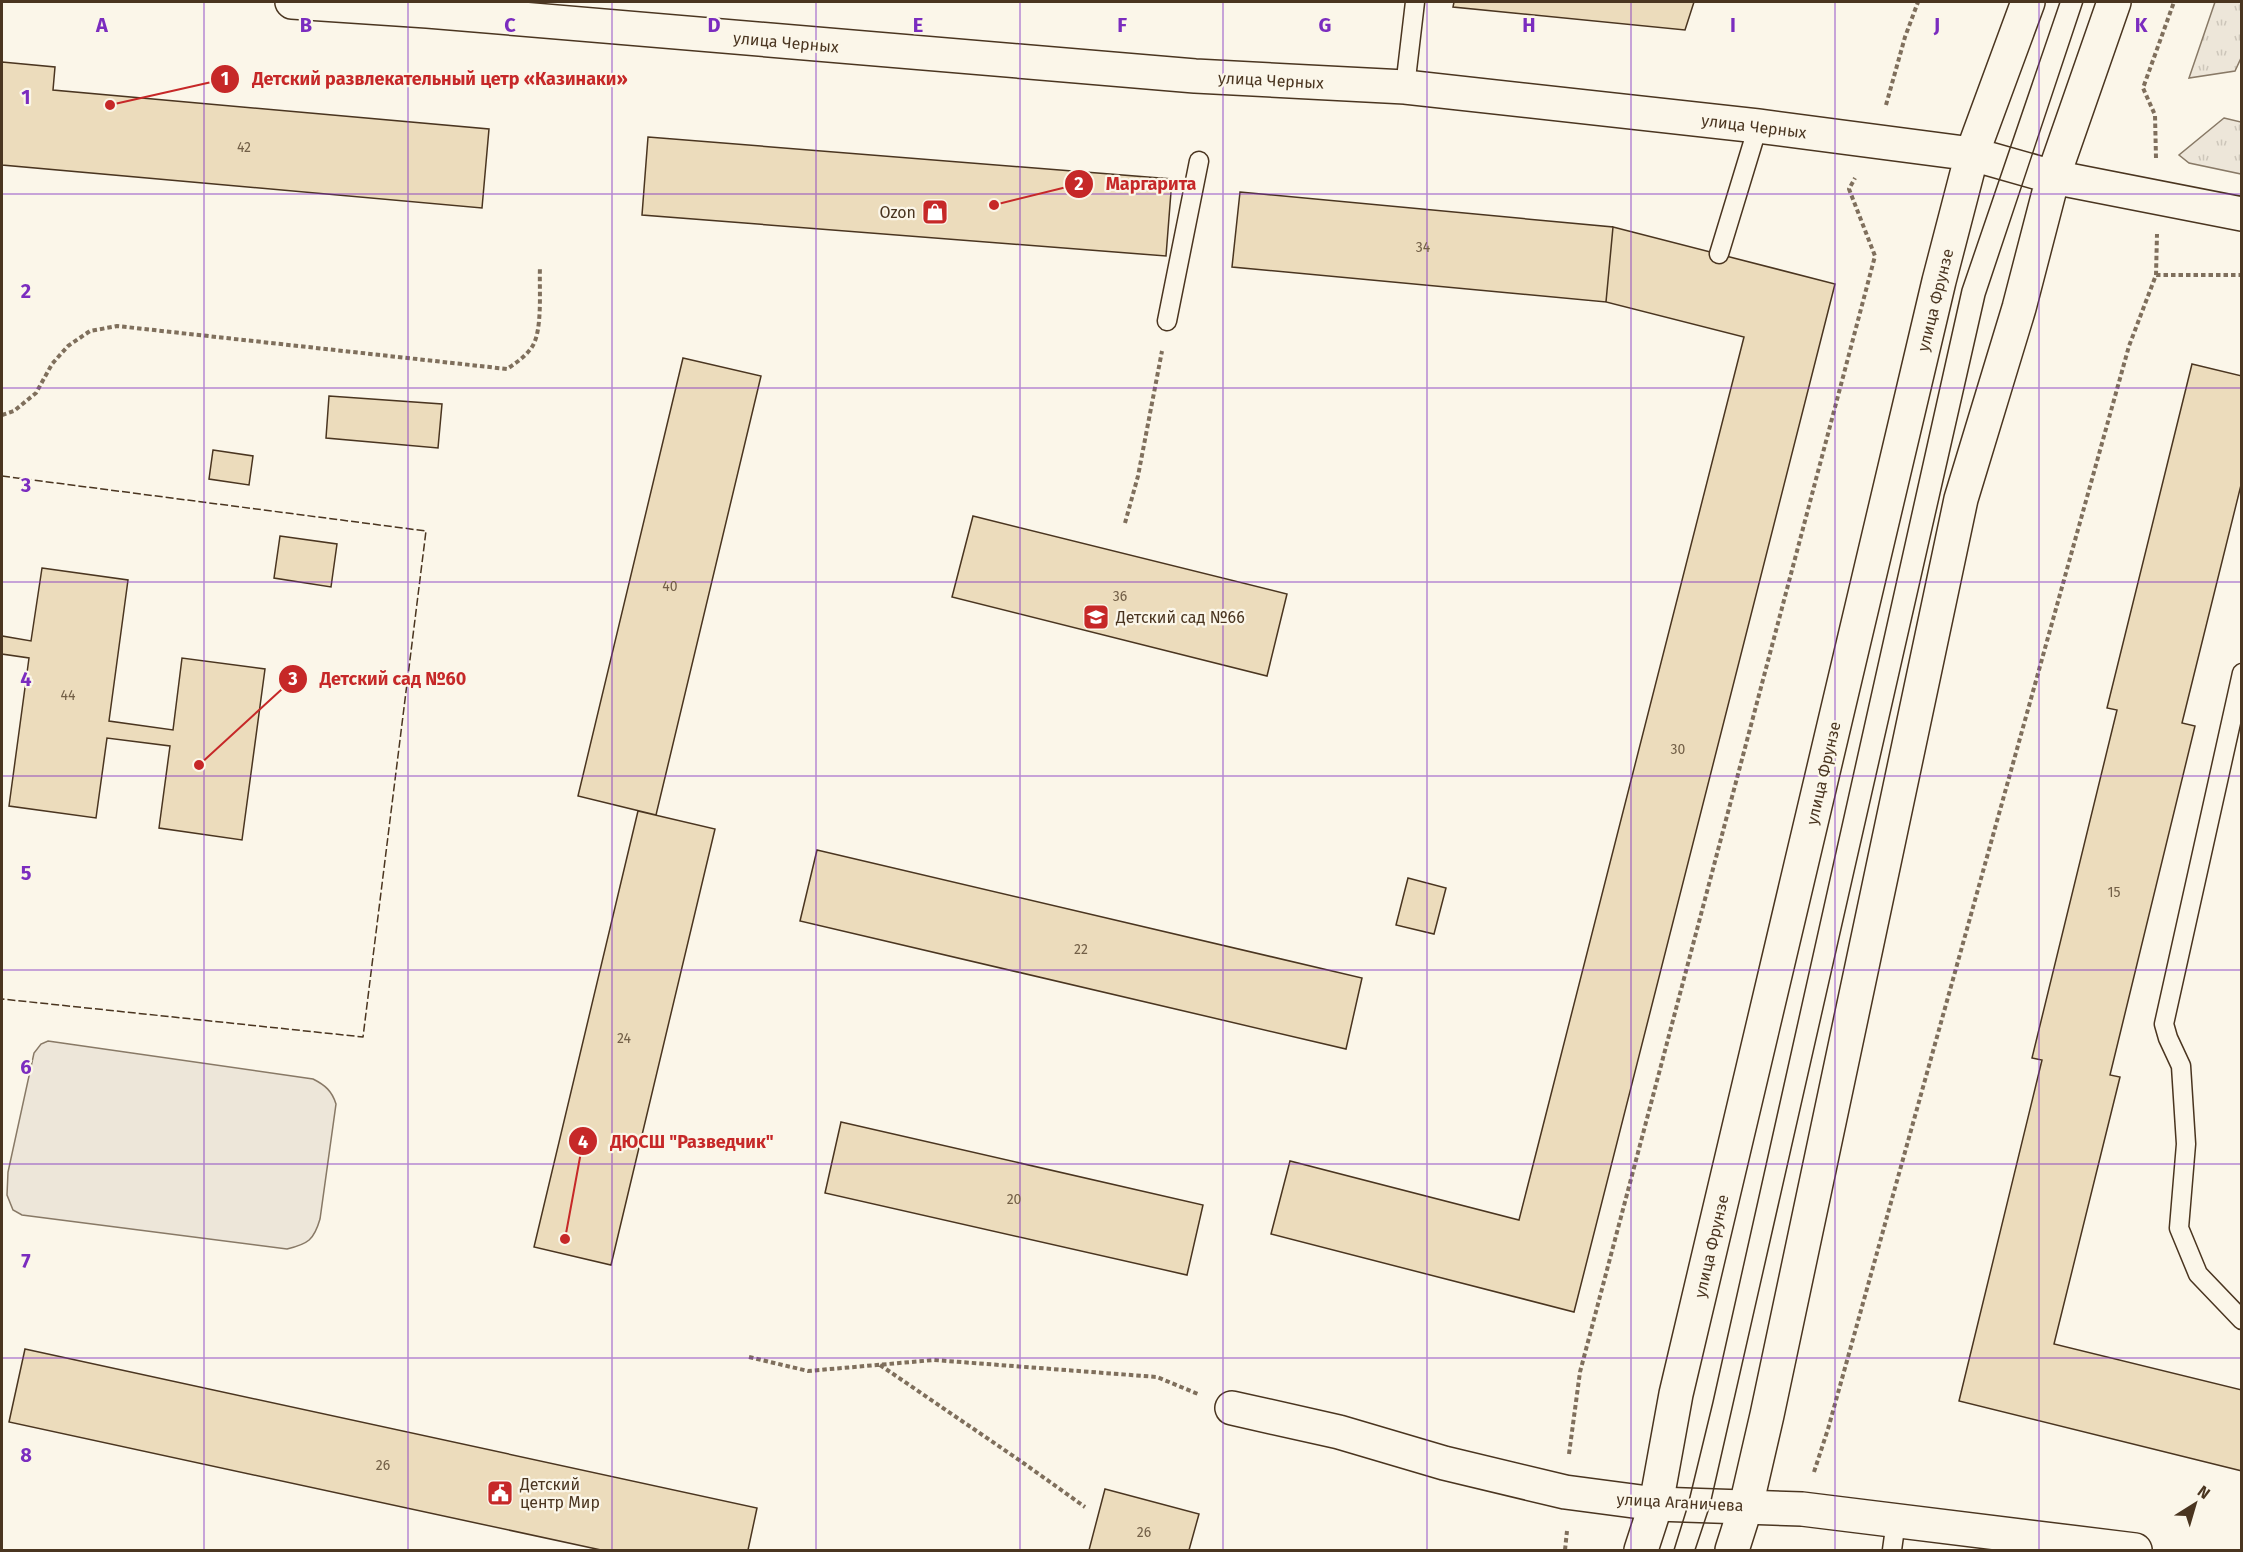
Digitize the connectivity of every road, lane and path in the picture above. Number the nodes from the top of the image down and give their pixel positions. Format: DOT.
graph roads {
  1 [pos="292,2"];
  2 [pos="1415,2"];
  3 [pos="2028,2"];
  4 [pos="2114,2"];
  5 [pos="428,6"];
  6 [pos="1405,87"];
  7 [pos="1758,126"];
  8 [pos="1972,154"];
  9 [pos="1199,161"];
  10 [pos="2053,177"];
  11 [pos="2241,214"];
  12 [pos="1719,254"];
  13 [pos="1875,256"];
  14 [pos="540,267"];
  15 [pos="2156,275"];
  16 [pos="2241,275"];
  17 [pos="1167,321"];
  18 [pos="2129,346"];
  19 [pos="2,415"];
  20 [pos="1125,523"];
  21 [pos="2241,673"];
  22 [pos="2241,1320"];
  23 [pos="749,1357"];
  24 [pos="879,1365"];
  25 [pos="1232,1408"];
  26 [pos="1566,1492"];
  27 [pos="1656,1504"];
  28 [pos="1746,1506"];
  29 [pos="1085,1508"];
  30 [pos="1802,1509"];
  31 [pos="1894,1536"];
  32 [pos="1565,1551"];
  33 [pos="1641,1551"];
  34 [pos="1732,1551"];
  35 [pos="2135,1551"];
  1 -- 5 [label="main road, улица Черных"];
  2 -- 6 [label="lane"];
  3 -- 8 [label="main road, улица Фрунзе"];
  4 -- 10 [label="main road"];
  5 -- 6 [label="main road, улица Черных"];
  6 -- 7 [label="main road, улица Черных"];
  7 -- 8 [label="main road, улица Черных"];
  7 -- 12 [label="lane"];
  8 -- 10 [label="main road, улица Черных"];
  8 -- 27 [label="main road, улица Фрунзе"];
  9 -- 17 [label="lane"];
  10 -- 11 [label="main road, улица Черных"];
  10 -- 28 [label="main road"];
  13 -- 26 [label="path"];
  14 -- 19 [label="path"];
  15 -- 16 [label="path"];
  17 -- 20 [label="path"];
  18 -- 30 [label="path"];
  21 -- 22 [label="lane"];
  23 -- 24 [label="path"];
  24 -- 25 [label="path"];
  24 -- 29 [label="path"];
  25 -- 26 [label="main road, улица Аганичева"];
  26 -- 27 [label="main road, улица Аганичева"];
  26 -- 32 [label="path"];
  27 -- 28 [label="main road, улица Аганичева"];
  27 -- 33 [label="main road, улица Фрунзе"];
  28 -- 30 [label="main road, улица Аганичева"];
  28 -- 34 [label="main road"];
  30 -- 31 [label="main road, улица Аганичева"];
  31 -- 35 [label="main road, улица Аганичева"];
}
